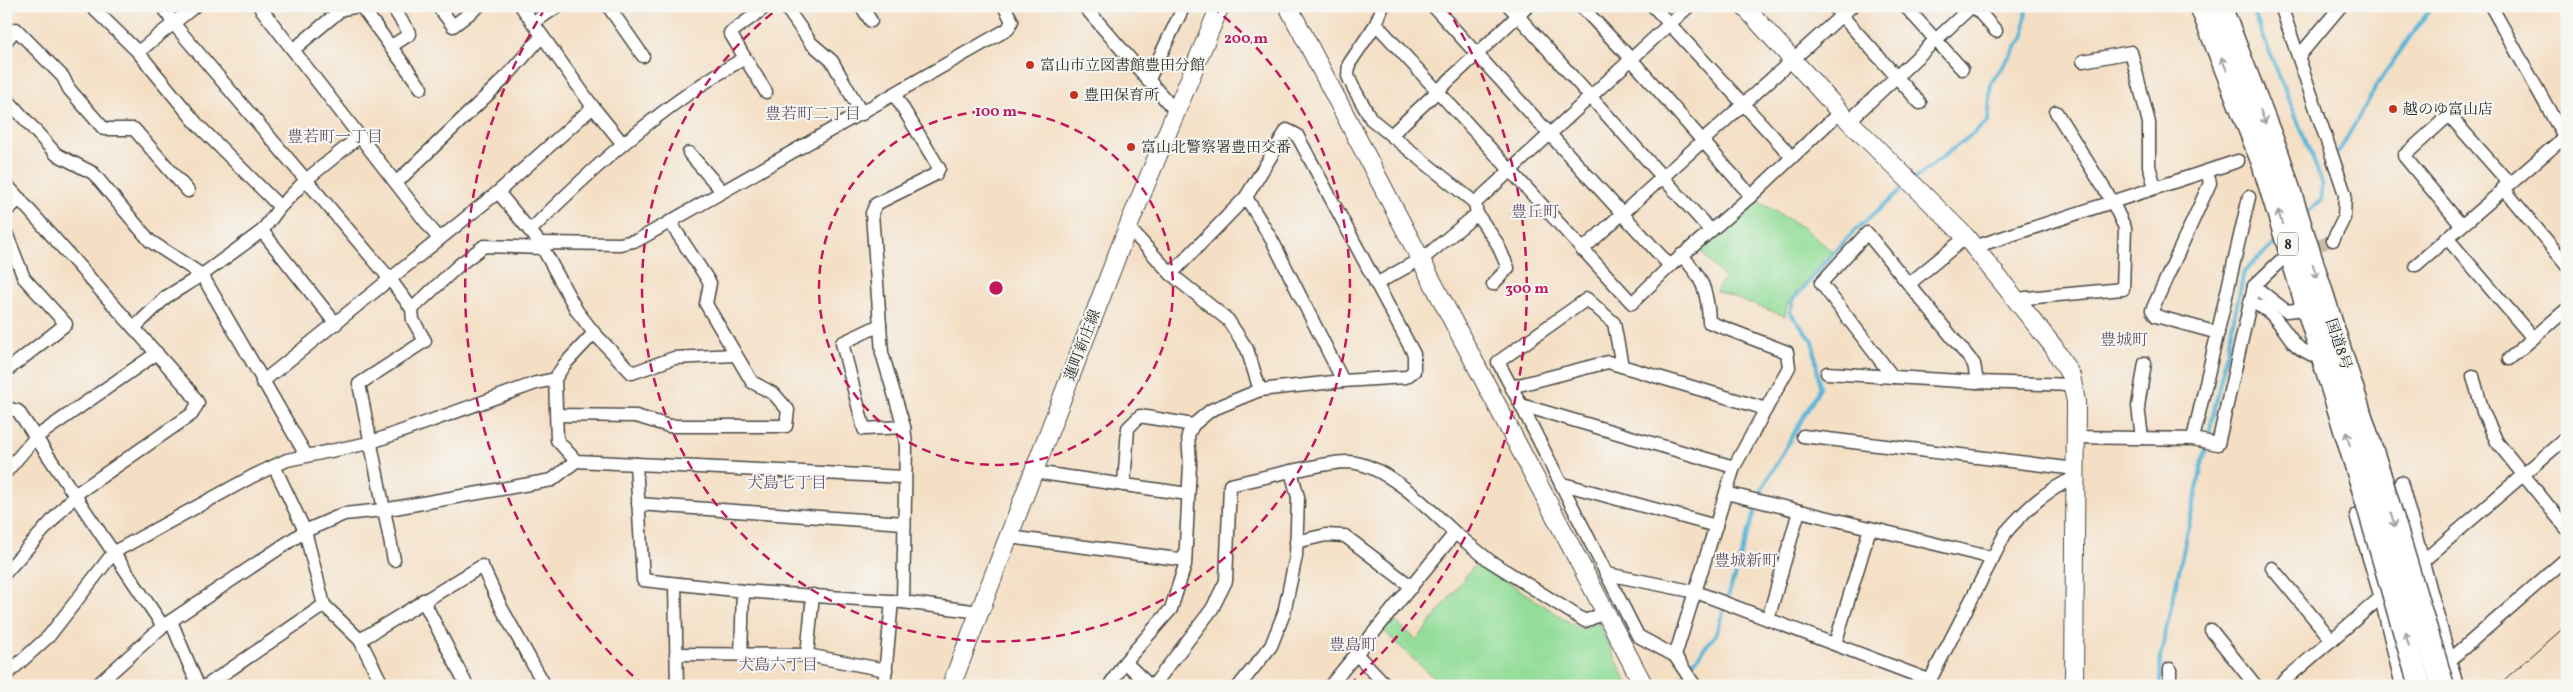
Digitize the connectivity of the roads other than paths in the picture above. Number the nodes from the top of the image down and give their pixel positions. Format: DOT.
graph roads {
  1 [pos="91,6"];
  2 [pos="163,6"];
  3 [pos="195,6"];
  4 [pos="259,6"];
  5 [pos="361,6"];
  6 [pos="392,6"];
  7 [pos="438,6"];
  8 [pos="479,6"];
  9 [pos="521,6"];
  10 [pos="558,6"];
  11 [pos="608,6"];
  12 [pos="767,6"];
  13 [pos="785,6"];
  14 [pos="861,6"];
  15 [pos="1004,6"];
  16 [pos="1084,6"];
  17 [pos="1184,6"];
  18 [pos="1220,6"];
  19 [pos="1288,6"];
  20 [pos="1383,6"];
  21 [pos="1433,6"];
  22 [pos="1509,6"];
  23 [pos="1528,6"];
  24 [pos="1581,6"];
  25 [pos="1653,6"];
  26 [pos="1689,6"];
  27 [pos="1744,6"];
  28 [pos="1833,6"];
  29 [pos="1852,6"];
  30 [pos="1905,6"];
  31 [pos="1973,6"];
  32 [pos="2201,6"];
  33 [pos="2220,6"];
  34 [pos="2281,6"];
  35 [pos="2341,6"];
  36 [pos="2491,6"];
  37 [pos="1518,16"];
  38 [pos="1842,16"];
  39 [pos="871,21"];
  40 [pos="173,24"];
  41 [pos="533,24"];
  42 [pos="1376,24"];
  43 [pos="1669,24"];
  44 [pos="1996,31"];
  45 [pos="542,36"];
  46 [pos="1935,39"];
  47 [pos="6,41"];
  48 [pos="390,47"];
  49 [pos="293,50"];
  50 [pos="138,52"];
  51 [pos="1477,55"];
  52 [pos="643,56"];
  53 [pos="2299,56"];
  54 [pos="745,58"];
  55 [pos="1631,59"];
  56 [pos="1792,59"];
  57 [pos="2083,61"];
  58 [pos="1962,69"];
  59 [pos="1896,76"];
  60 [pos="1148,81"];
  61 [pos="421,88"];
  62 [pos="766,92"];
  63 [pos="1438,92"];
  64 [pos="895,95"];
  65 [pos="1592,97"];
  66 [pos="6,98"];
  67 [pos="1920,103"];
  68 [pos="1743,104"];
  69 [pos="593,107"];
  70 [pos="2056,112"];
  71 [pos="1177,113"];
  72 [pos="862,114"];
  73 [pos="1845,116"];
  74 [pos="1549,134"];
  75 [pos="1391,135"];
  76 [pos="360,136"];
  77 [pos="2566,140"];
  78 [pos="1703,141"];
  79 [pos="623,144"];
  80 [pos="689,153"];
  81 [pos="1792,157"];
  82 [pos="2238,161"];
  83 [pos="1509,170"];
  84 [pos="2207,172"];
  85 [pos="1663,177"];
  86 [pos="307,179"];
  87 [pos="396,183"];
  88 [pos="6,184"];
  89 [pos="2506,185"];
  90 [pos="2155,187"];
  91 [pos="188,191"];
  92 [pos="722,191"];
  93 [pos="498,192"];
  94 [pos="1751,196"];
  95 [pos="1246,197"];
  96 [pos="2249,197"];
  97 [pos="20,199"];
  98 [pos="2112,202"];
  99 [pos="280,207"];
  100 [pos="1476,209"];
  101 [pos="6,211"];
  102 [pos="1622,214"];
  103 [pos="670,222"];
  104 [pos="2461,225"];
  105 [pos="1128,227"];
  106 [pos="1710,230"];
  107 [pos="262,231"];
  108 [pos="530,231"];
  109 [pos="6,233"];
  110 [pos="2446,238"];
  111 [pos="438,239"];
  112 [pos="2333,240"];
  113 [pos="1970,242"];
  114 [pos="541,246"];
  115 [pos="1582,250"];
  116 [pos="1681,256"];
  117 [pos="1420,259"];
  118 [pos="2280,261"];
  119 [pos="2416,265"];
  120 [pos="1670,266"];
  121 [pos="2567,266"];
  122 [pos="1171,274"];
  123 [pos="202,275"];
  124 [pos="390,279"];
  125 [pos="1376,284"];
  126 [pos="1493,284"];
  127 [pos="1909,284"];
  128 [pos="2254,286"];
  129 [pos="2016,299"];
  130 [pos="2306,301"];
  131 [pos="2250,302"];
  132 [pos="412,309"];
  133 [pos="2567,309"];
  134 [pos="336,324"];
  135 [pos="880,325"];
  136 [pos="134,328"];
  137 [pos="594,333"];
  138 [pos="2218,333"];
  139 [pos="2533,338"];
  140 [pos="157,353"];
  141 [pos="735,355"];
  142 [pos="2509,359"];
  143 [pos="2325,361"];
  144 [pos="2145,363"];
  145 [pos="1622,366"];
  146 [pos="6,371"];
  147 [pos="1827,372"];
  148 [pos="2473,376"];
  149 [pos="1893,377"];
  150 [pos="555,379"];
  151 [pos="262,382"];
  152 [pos="1344,382"];
  153 [pos="1977,382"];
  154 [pos="2074,385"];
  155 [pos="1511,387"];
  156 [pos="1260,390"];
  157 [pos="1521,405"];
  158 [pos="6,408"];
  159 [pos="1766,410"];
  160 [pos="557,415"];
  161 [pos="1193,425"];
  162 [pos="904,427"];
  163 [pos="1803,436"];
  164 [pos="2075,437"];
  165 [pos="2567,437"];
  166 [pos="35,438"];
  167 [pos="2142,438"];
  168 [pos="2193,439"];
  169 [pos="370,442"];
  170 [pos="306,454"];
  171 [pos="576,461"];
  172 [pos="636,464"];
  173 [pos="274,466"];
  174 [pos="1734,467"];
  175 [pos="1291,471"];
  176 [pos="6,472"];
  177 [pos="1034,472"];
  178 [pos="2076,473"];
  179 [pos="2522,476"];
  180 [pos="904,477"];
  181 [pos="2371,479"];
  182 [pos="2401,482"];
  183 [pos="1124,484"];
  184 [pos="1563,484"];
  185 [pos="1726,493"];
  186 [pos="76,494"];
  187 [pos="1188,494"];
  188 [pos="638,504"];
  189 [pos="383,510"];
  190 [pos="1799,510"];
  191 [pos="2356,515"];
  192 [pos="904,523"];
  193 [pos="1716,526"];
  194 [pos="1870,528"];
  195 [pos="2567,529"];
  196 [pos="306,531"];
  197 [pos="1455,534"];
  198 [pos="1009,537"];
  199 [pos="1296,542"];
  200 [pos="114,552"];
  201 [pos="1993,558"];
  202 [pos="2567,558"];
  203 [pos="394,560"];
  204 [pos="1185,560"];
  205 [pos="2423,561"];
  206 [pos="2272,568"];
  207 [pos="6,572"];
  208 [pos="1607,574"];
  209 [pos="675,585"];
  210 [pos="1412,587"];
  211 [pos="743,591"];
  212 [pos="1696,592"];
  213 [pos="813,595"];
  214 [pos="2380,598"];
  215 [pos="423,600"];
  216 [pos="898,602"];
  217 [pos="324,605"];
  218 [pos="980,612"];
  219 [pos="1607,612"];
  220 [pos="1768,620"];
  221 [pos="167,623"];
  222 [pos="2210,630"];
  223 [pos="360,640"];
  224 [pos="2332,640"];
  225 [pos="1835,644"];
  226 [pos="676,654"];
  227 [pos="1356,654"];
  228 [pos="741,655"];
  229 [pos="807,655"];
  230 [pos="1675,656"];
  231 [pos="2450,660"];
  232 [pos="1125,662"];
  233 [pos="2170,669"];
  234 [pos="886,670"];
  235 [pos="6,676"];
  236 [pos="1928,683"];
  237 [pos="96,686"];
  238 [pos="198,686"];
  239 [pos="206,686"];
  240 [pos="383,686"];
  241 [pos="466,686"];
  242 [pos="544,686"];
  243 [pos="677,686"];
  244 [pos="884,686"];
  245 [pos="951,686"];
  246 [pos="1109,686"];
  247 [pos="1151,686"];
  248 [pos="1240,686"];
  249 [pos="1330,686"];
  250 [pos="1388,686"];
  251 [pos="1644,686"];
  252 [pos="1696,686"];
  253 [pos="2074,686"];
  254 [pos="2170,686"];
  255 [pos="2256,686"];
  256 [pos="2278,686"];
  257 [pos="2402,686"];
  258 [pos="2420,686"];
  259 [pos="2443,686"];
  260 [pos="2457,686"];
  1 -- 50 [label="street"];
  2 -- 40 [label="street"];
  3 -- 40 [label="street"];
  4 -- 49 [label="street"];
  5 -- 48 [label="street"];
  5 -- 49 [label="street"];
  6 -- 48 [label="street"];
  7 -- 8 [label="street"];
  9 -- 41 [label="street"];
  10 -- 41 [label="street"];
  11 -- 52 [label="street"];
  12 -- 54 [label="street"];
  13 -- 72 [label="street"];
  14 -- 39 [label="street"];
  15 -- 64 [label="street"];
  16 -- 60 [label="street"];
  17 -- 60 [label="street"];
  18 -- 71 [label="street, 蓮町新庄線"];
  19 -- 117 [label="street"];
  20 -- 42 [label="street"];
  21 -- 51 [label="street"];
  22 -- 37 [label="street"];
  23 -- 37 [label="street"];
  24 -- 55 [label="street"];
  25 -- 43 [label="street"];
  26 -- 43 [label="street"];
  27 -- 56 [label="street"];
  28 -- 38 [label="street"];
  29 -- 38 [label="street"];
  30 -- 46 [label="street"];
  31 -- 44 [label="street"];
  31 -- 46 [label="street"];
  130 -- 32 [label="highway, 国道8号 / 8, one-way"];
  33 -- 181 [label="highway, 国道8号 / 8, one-way"];
  34 -- 53 [label="street"];
  35 -- 53 [label="street"];
  36 -- 77 [label="street"];
  37 -- 51 [label="street"];
  37 -- 65 [label="street"];
  38 -- 56 [label="street"];
  38 -- 59 [label="street"];
  40 -- 50 [label="street"];
  40 -- 86 [label="street"];
  41 -- 45 [label="street"];
  42 -- 63 [label="street"];
  42 -- 75 [label="street"];
  43 -- 55 [label="street"];
  43 -- 68 [label="street"];
  45 -- 69 [label="street"];
  45 -- 87 [label="street"];
  46 -- 58 [label="street"];
  46 -- 59 [label="street"];
  47 -- 91 [label="street"];
  48 -- 61 [label="street"];
  49 -- 76 [label="street"];
  50 -- 99 [label="street"];
  51 -- 63 [label="street"];
  51 -- 74 [label="street"];
  53 -- 112 [label="street"];
  54 -- 62 [label="street"];
  54 -- 79 [label="street"];
  55 -- 65 [label="street"];
  55 -- 78 [label="street"];
  56 -- 68 [label="street"];
  56 -- 73 [label="street"];
  57 -- 90 [label="street"];
  59 -- 67 [label="street"];
  59 -- 73 [label="street"];
  60 -- 71 [label="street"];
  63 -- 75 [label="street"];
  63 -- 83 [label="street"];
  64 -- 72 [label="street"];
  64 -- 135 [label="street"];
  65 -- 74 [label="street"];
  65 -- 85 [label="street"];
  66 -- 123 [label="street"];
  68 -- 78 [label="street"];
  68 -- 81 [label="street"];
  69 -- 79 [label="street"];
  69 -- 93 [label="street"];
  70 -- 98 [label="street"];
  71 -- 105 [label="street, 蓮町新庄線"];
  72 -- 92 [label="street"];
  73 -- 81 [label="street"];
  73 -- 113 [label="street"];
  74 -- 83 [label="street"];
  74 -- 102 [label="street"];
  75 -- 100 [label="street"];
  76 -- 86 [label="street"];
  76 -- 87 [label="street"];
  77 -- 89 [label="street"];
  78 -- 85 [label="street"];
  78 -- 94 [label="street"];
  79 -- 108 [label="street"];
  80 -- 92 [label="street"];
  81 -- 94 [label="street"];
  82 -- 84 [label="street"];
  83 -- 100 [label="street"];
  83 -- 115 [label="street"];
  84 -- 90 [label="street"];
  84 -- 138 [label="street"];
  85 -- 102 [label="street"];
  85 -- 106 [label="street"];
  86 -- 99 [label="street"];
  86 -- 124 [label="street"];
  87 -- 111 [label="street"];
  88 -- 97 [label="street"];
  89 -- 104 [label="street"];
  89 -- 104 [label="street"];
  89 -- 121 [label="street"];
  90 -- 98 [label="street"];
  92 -- 103 [label="street"];
  93 -- 108 [label="street"];
  93 -- 111 [label="street"];
  94 -- 106 [label="street"];
  95 -- 122 [label="street"];
  95 -- 125 [label="street"];
  95 -- 152 [label="street"];
  96 -- 138 [label="street"];
  97 -- 101 [label="street"];
  97 -- 136 [label="street"];
  98 -- 113 [label="street"];
  98 -- 129 [label="street"];
  99 -- 107 [label="street"];
  100 -- 117 [label="street"];
  100 -- 126 [label="street"];
  102 -- 115 [label="street"];
  102 -- 120 [label="street"];
  103 -- 114 [label="street"];
  103 -- 141 [label="street"];
  104 -- 110 [label="street"];
  105 -- 122 [label="street"];
  105 -- 177 [label="street, 蓮町新庄線"];
  106 -- 116 [label="street"];
  107 -- 123 [label="street"];
  107 -- 134 [label="street"];
  108 -- 114 [label="street"];
  109 -- 146 [label="street"];
  110 -- 119 [label="street"];
  110 -- 139 [label="street"];
  111 -- 124 [label="street"];
  113 -- 127 [label="street"];
  113 -- 129 [label="street"];
  114 -- 132 [label="street"];
  114 -- 137 [label="street"];
  115 -- 120 [label="street"];
  116 -- 120 [label="street"];
  116 -- 159 [label="street"];
  117 -- 125 [label="street"];
  117 -- 219 [label="street"];
  118 -- 128 [label="street"];
  122 -- 156 [label="street"];
  123 -- 136 [label="street"];
  123 -- 151 [label="street"];
  124 -- 132 [label="street"];
  124 -- 134 [label="street"];
  125 -- 152 [label="street"];
  127 -- 149 [label="street"];
  127 -- 153 [label="street"];
  128 -- 130 [label="street"];
  128 -- 131 [label="street"];
  129 -- 154 [label="street"];
  130 -- 143 [label="highway, 国道8号 / 8"];
  131 -- 143 [label="street"];
  131 -- 168 [label="street"];
  132 -- 169 [label="street"];
  133 -- 139 [label="street"];
  134 -- 151 [label="street"];
  135 -- 162 [label="street"];
  135 -- 162 [label="street"];
  136 -- 140 [label="street"];
  137 -- 141 [label="street"];
  137 -- 150 [label="street"];
  138 -- 168 [label="street"];
  139 -- 142 [label="street"];
  140 -- 166 [label="street"];
  140 -- 186 [label="street"];
  141 -- 160 [label="street"];
  181 -- 143 [label="highway, 国道8号 / 8, one-way"];
  144 -- 167 [label="street"];
  145 -- 155 [label="street"];
  145 -- 155 [label="street"];
  145 -- 159 [label="street"];
  147 -- 149 [label="street"];
  148 -- 179 [label="street"];
  149 -- 153 [label="street"];
  150 -- 160 [label="street"];
  150 -- 169 [label="street"];
  151 -- 170 [label="street"];
  152 -- 156 [label="street"];
  153 -- 154 [label="street"];
  154 -- 164 [label="street"];
  155 -- 157 [label="street"];
  156 -- 161 [label="street"];
  157 -- 174 [label="street"];
  157 -- 184 [label="street"];
  158 -- 166 [label="street"];
  159 -- 174 [label="street"];
  160 -- 171 [label="street"];
  161 -- 183 [label="street"];
  161 -- 187 [label="street"];
  162 -- 180 [label="street"];
  163 -- 178 [label="street"];
  164 -- 167 [label="street"];
  164 -- 178 [label="street"];
  165 -- 179 [label="street"];
  166 -- 176 [label="street"];
  166 -- 186 [label="street"];
  167 -- 168 [label="street"];
  169 -- 170 [label="street"];
  169 -- 189 [label="street"];
  170 -- 173 [label="street"];
  171 -- 172 [label="street"];
  171 -- 189 [label="street"];
  172 -- 180 [label="street"];
  172 -- 188 [label="street"];
  173 -- 196 [label="street"];
  173 -- 200 [label="street"];
  174 -- 185 [label="street"];
  175 -- 197 [label="street"];
  175 -- 199 [label="street"];
  175 -- 247 [label="street"];
  177 -- 183 [label="street"];
  177 -- 198 [label="street, 蓮町新庄線"];
  178 -- 201 [label="street"];
  178 -- 253 [label="street"];
  179 -- 195 [label="street"];
  179 -- 205 [label="street"];
  180 -- 192 [label="street"];
  258 -- 181 [label="highway, 国道8号 / 8, one-way, bridge"];
  181 -- 259 [label="highway, 国道8号 / 8, one-way, bridge"];
  182 -- 205 [label="street"];
  183 -- 187 [label="street"];
  184 -- 193 [label="street"];
  184 -- 208 [label="street"];
  185 -- 190 [label="street"];
  185 -- 193 [label="street"];
  186 -- 200 [label="street"];
  186 -- 207 [label="street"];
  187 -- 204 [label="street"];
  188 -- 192 [label="street"];
  188 -- 209 [label="street"];
  189 -- 196 [label="street"];
  189 -- 203 [label="street"];
  190 -- 194 [label="street"];
  190 -- 220 [label="street"];
  191 -- 214 [label="street"];
  192 -- 216 [label="street"];
  193 -- 212 [label="street"];
  194 -- 201 [label="street"];
  194 -- 225 [label="street"];
  196 -- 217 [label="street"];
  196 -- 221 [label="street"];
  197 -- 210 [label="street"];
  197 -- 219 [label="street"];
  198 -- 204 [label="street"];
  198 -- 218 [label="street, 蓮町新庄線"];
  199 -- 210 [label="street"];
  199 -- 248 [label="street"];
  200 -- 221 [label="street"];
  200 -- 235 [label="street"];
  201 -- 236 [label="street"];
  202 -- 231 [label="street"];
  204 -- 232 [label="street"];
  205 -- 214 [label="street"];
  205 -- 231 [label="street"];
  206 -- 224 [label="street"];
  208 -- 212 [label="street"];
  208 -- 230 [label="street"];
  209 -- 211 [label="street"];
  209 -- 226 [label="street"];
  210 -- 227 [label="street"];
  211 -- 213 [label="street"];
  211 -- 228 [label="street"];
  212 -- 220 [label="street"];
  212 -- 230 [label="street"];
  213 -- 216 [label="street"];
  213 -- 229 [label="street"];
  214 -- 224 [label="street"];
  214 -- 257 [label="street"];
  215 -- 223 [label="street"];
  215 -- 241 [label="street"];
  215 -- 242 [label="street"];
  216 -- 218 [label="street"];
  216 -- 234 [label="street"];
  217 -- 223 [label="street"];
  217 -- 239 [label="street"];
  218 -- 245 [label="street, 蓮町新庄線"];
  219 -- 251 [label="street"];
  220 -- 225 [label="street"];
  221 -- 237 [label="street"];
  221 -- 238 [label="street"];
  222 -- 255 [label="street"];
  223 -- 240 [label="street"];
  224 -- 256 [label="street"];
  225 -- 236 [label="street"];
  226 -- 228 [label="street"];
  226 -- 243 [label="street"];
  227 -- 249 [label="street"];
  227 -- 250 [label="street"];
  228 -- 229 [label="street"];
  229 -- 234 [label="street"];
  230 -- 252 [label="street"];
  231 -- 258 [label="street"];
  231 -- 260 [label="street"];
  232 -- 246 [label="street"];
  232 -- 247 [label="street"];
  233 -- 254 [label="street"];
  234 -- 244 [label="street"];
}
